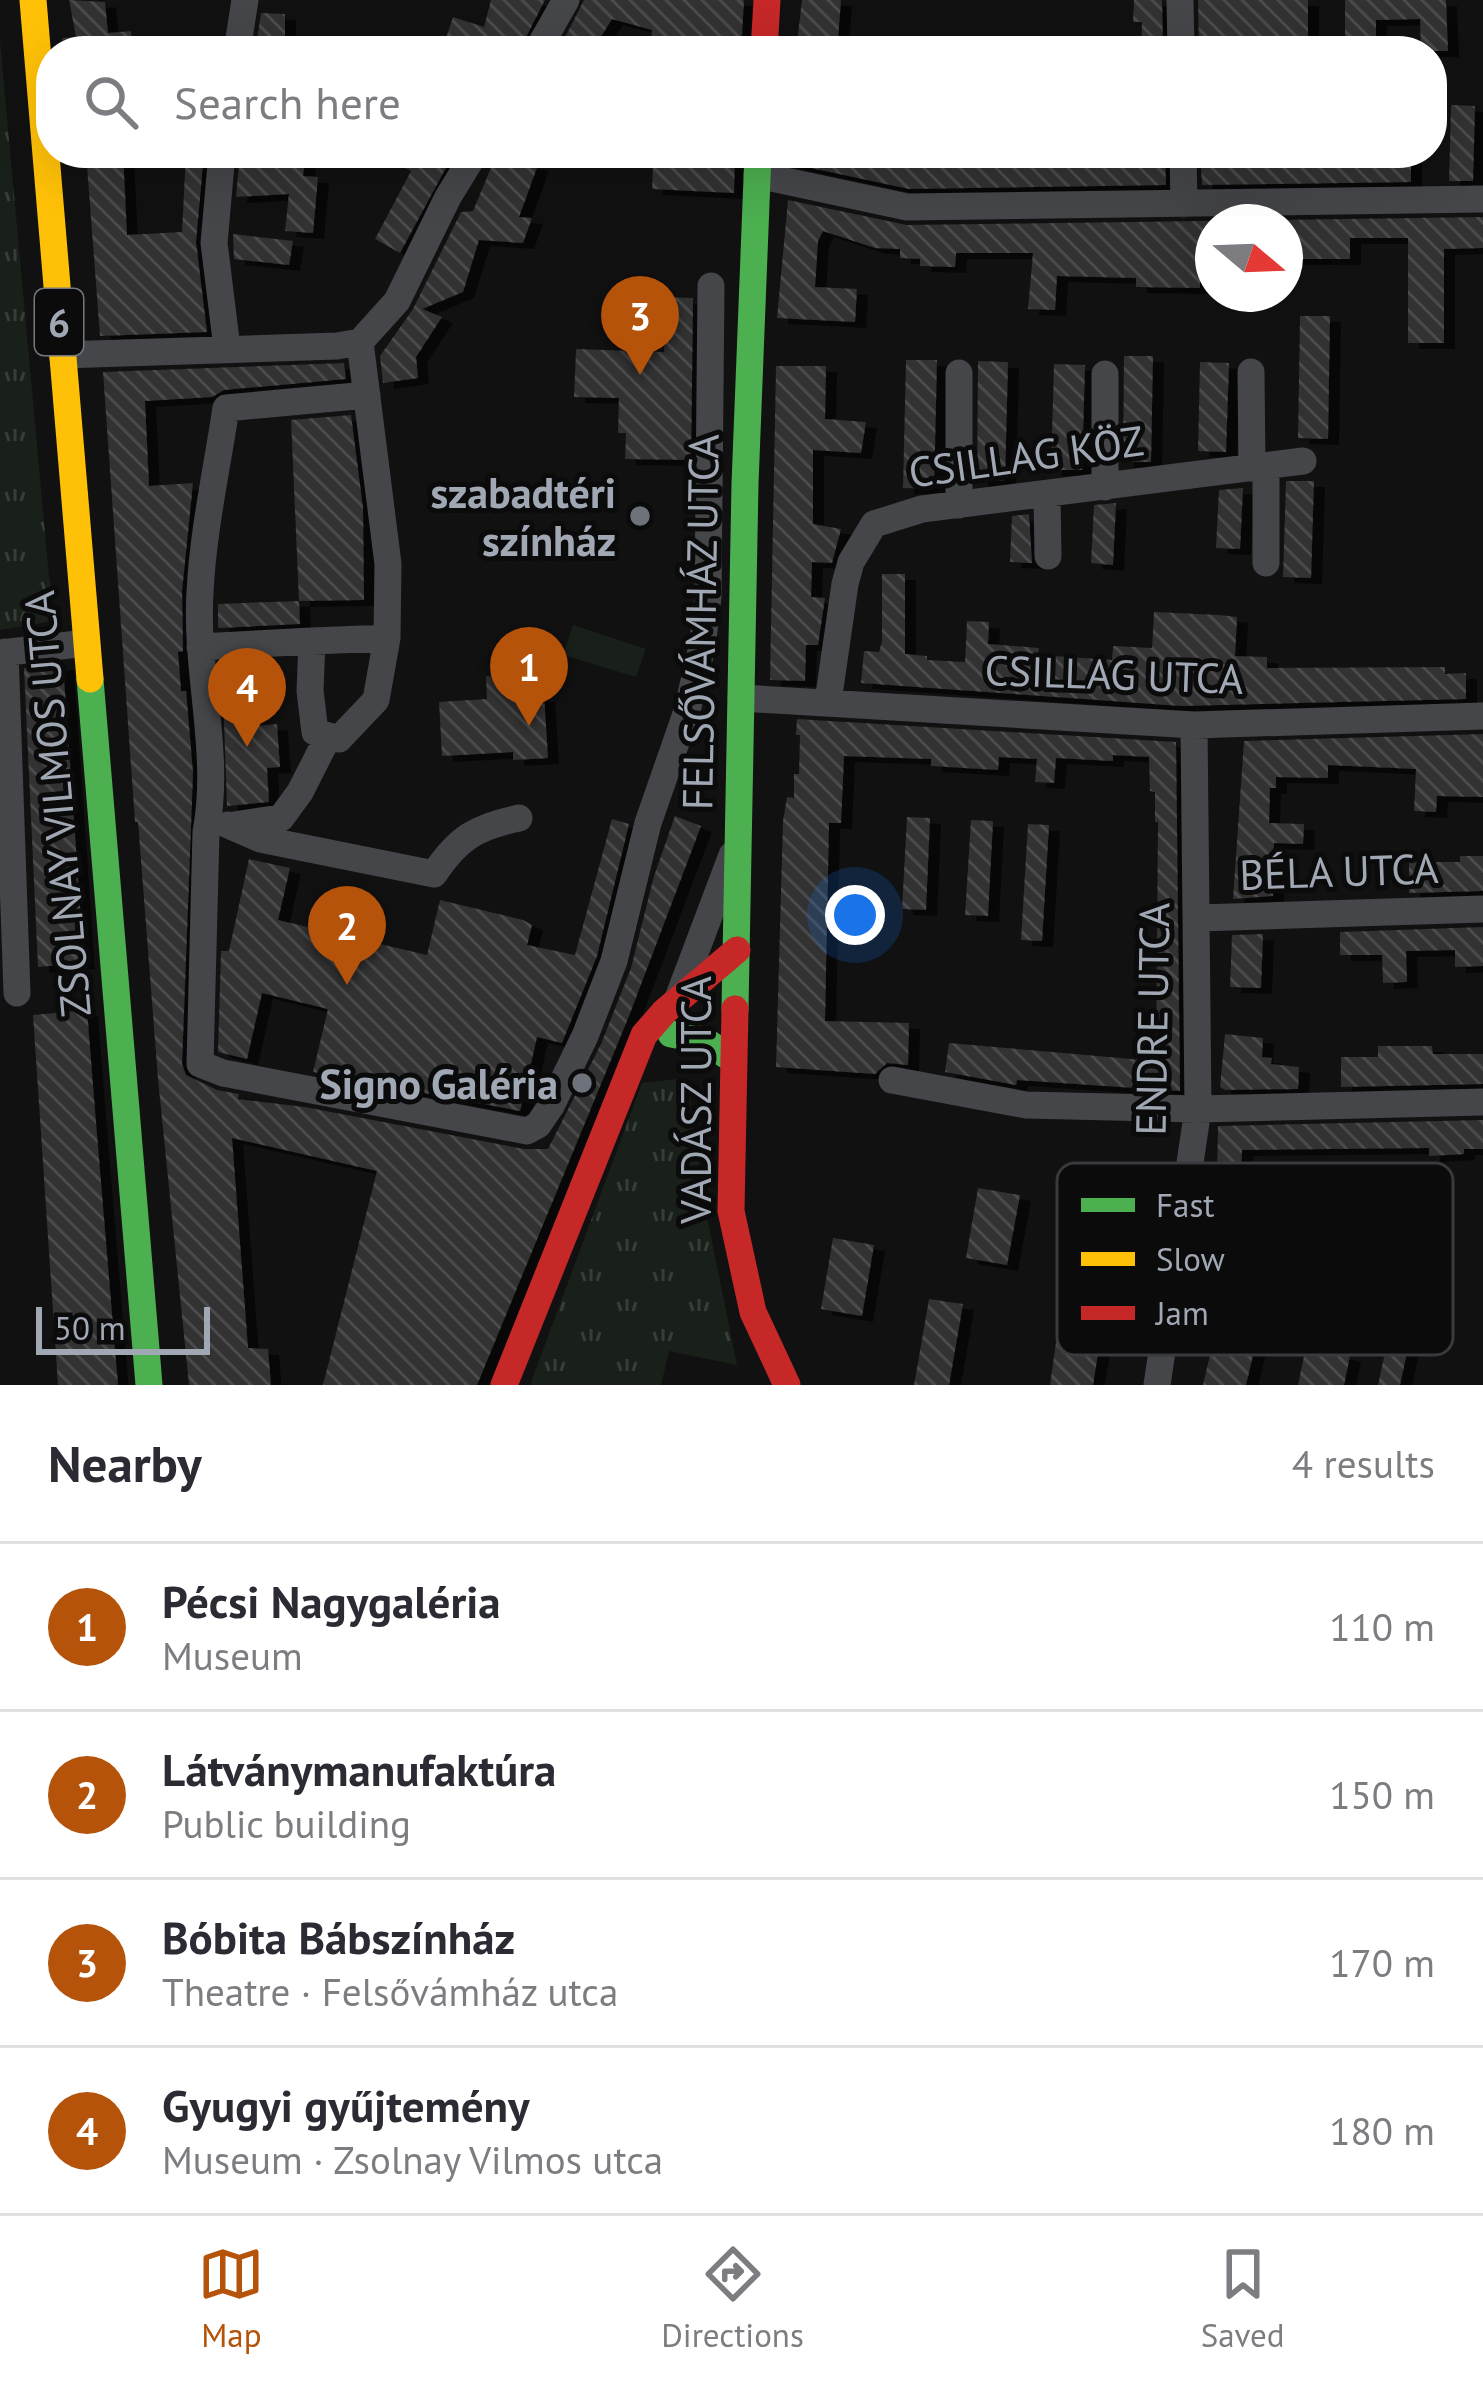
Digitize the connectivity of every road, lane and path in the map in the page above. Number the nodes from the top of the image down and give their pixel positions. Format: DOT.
graph roads {
  1 [pos="33,0"];
  2 [pos="245,0"];
  3 [pos="566,0"];
  4 [pos="767,0"];
  5 [pos="1180,0"];
  6 [pos="239,36"];
  7 [pos="546,36"];
  8 [pos="765,36"];
  9 [pos="1181,36"];
  10 [pos="36,37"];
  11 [pos="47,168"];
  12 [pos="221,168"];
  13 [pos="466,168"];
  14 [pos="758,168"];
  15 [pos="772,168"];
  16 [pos="1183,168"];
  17 [pos="1483,199"];
  18 [pos="1184,204"];
  19 [pos="711,286"];
  20 [pos="360,341"];
  21 [pos="227,348"];
  22 [pos="62,355"];
  23 [pos="1251,372"];
  24 [pos="959,373"];
  25 [pos="1105,374"];
  26 [pos="368,395"];
  27 [pos="1304,461"];
  28 [pos="1259,467"];
  29 [pos="1106,487"];
  30 [pos="1047,495"];
  31 [pos="959,505"];
  32 [pos="1048,556"];
  33 [pos="1266,563"];
  34 [pos="388,638"];
  35 [pos="312,640"];
  36 [pos="86,643"];
  37 [pos="200,647"];
  38 [pos="3,652"];
  39 [pos="742,698"];
  40 [pos="828,702"];
  41 [pos="1483,716"];
  42 [pos="1194,725"];
  43 [pos="327,739"];
  44 [pos="519,818"];
  45 [pos="218,825"];
  46 [pos="737,840"];
  47 [pos="1483,909"];
  48 [pos="1198,918"];
  49 [pos="737,950"];
  50 [pos="17,993"];
  51 [pos="677,1000"];
  52 [pos="735,1002"];
  53 [pos="670,1034"];
  54 [pos="633,1059"];
  55 [pos="732,1059"];
  56 [pos="892,1080"];
  57 [pos="1483,1102"];
  58 [pos="1198,1109"];
  59 [pos="1190,1163"];
  60 [pos="1161,1355"];
  61 [pos="149,1385"];
  62 [pos="504,1385"];
  63 [pos="787,1385"];
  64 [pos="1157,1385"];
  1 -- 10 [label="street, ZSOLNAY VILMOS UTCA / 6"];
  2 -- 6 [label="street"];
  3 -- 7 [label="street"];
  4 -- 8 [label="street"];
  5 -- 9 [label="street"];
  11 -- 22 [label="street, ZSOLNAY VILMOS UTCA / 6"];
  12 -- 21 [label="street"];
  13 -- 20 [label="street"];
  14 -- 39 [label="street, FELSŐVÁMHÁZ UTCA"];
  15 -- 18 [label="street"];
  16 -- 18 [label="street"];
  17 -- 18 [label="street"];
  19 -- 45 [label="street"];
  20 -- 21 [label="street"];
  20 -- 26 [label="street"];
  21 -- 22 [label="street"];
  22 -- 36 [label="street, ZSOLNAY VILMOS UTCA / 6"];
  23 -- 28 [label="street"];
  24 -- 31 [label="street"];
  25 -- 29 [label="street"];
  26 -- 34 [label="street"];
  26 -- 37 [label="street"];
  27 -- 28 [label="street, CSILLAG KÖZ"];
  28 -- 29 [label="street, CSILLAG KÖZ"];
  28 -- 33 [label="street"];
  29 -- 30 [label="street, CSILLAG KÖZ"];
  30 -- 31 [label="street, CSILLAG KÖZ"];
  30 -- 32 [label="street"];
  31 -- 40 [label="street, CSILLAG KÖZ"];
  34 -- 35 [label="street"];
  34 -- 43 [label="street"];
  35 -- 37 [label="street"];
  35 -- 43 [label="street"];
  36 -- 38 [label="street"];
  36 -- 61 [label="street, ZSOLNAY VILMOS UTCA / 6"];
  37 -- 45 [label="street"];
  38 -- 50 [label="street"];
  39 -- 40 [label="street, CSILLAG UTCA"];
  39 -- 46 [label="street, FELSŐVÁMHÁZ UTCA"];
  40 -- 42 [label="street, CSILLAG UTCA"];
  41 -- 42 [label="street, CSILLAG UTCA"];
  42 -- 48 [label="street, ENDRE UTCA"];
  43 -- 45 [label="street"];
  44 -- 45 [label="street"];
  46 -- 49 [label="street, FELSŐVÁMHÁZ UTCA"];
  46 -- 51 [label="street"];
  47 -- 48 [label="street, BÉLA UTCA"];
  48 -- 58 [label="street, ENDRE UTCA"];
  49 -- 51 [label="street"];
  49 -- 52 [label="street, VADÁSZ UTCA"];
  51 -- 54 [label="street"];
  52 -- 53 [label="street"];
  52 -- 55 [label="street, VADÁSZ UTCA"];
  53 -- 54 [label="street"];
  53 -- 55 [label="street"];
  54 -- 62 [label="street"];
  55 -- 63 [label="street, VADÁSZ UTCA"];
  56 -- 58 [label="street"];
  57 -- 58 [label="street"];
  58 -- 59 [label="street, ENDRE UTCA"];
  60 -- 64 [label="street, ENDRE UTCA"];
}
